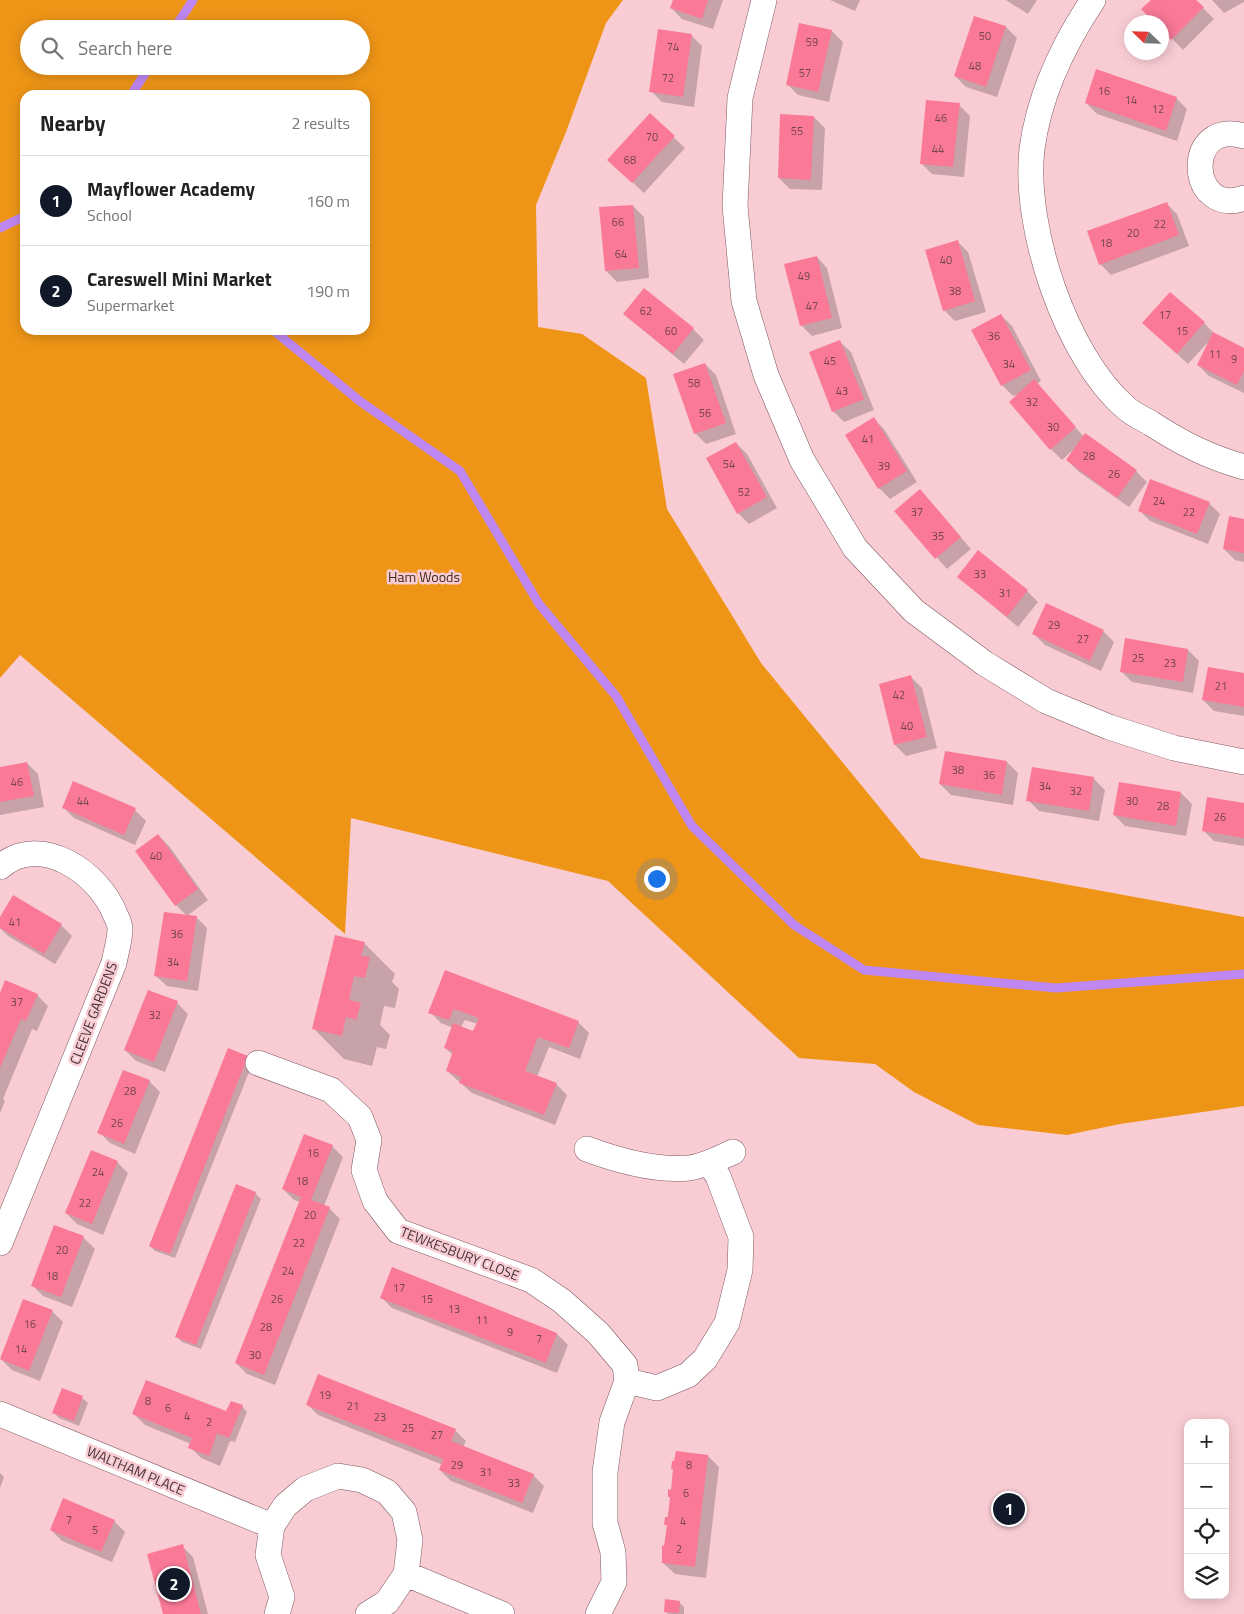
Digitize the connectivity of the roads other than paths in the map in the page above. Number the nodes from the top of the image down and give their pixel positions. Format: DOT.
graph roads {
  1 [pos="764,0"];
  2 [pos="1093,0"];
  3 [pos="1244,136"];
  4 [pos="1244,198"];
  5 [pos="1244,468"];
  6 [pos="1244,762"];
  7 [pos="0,866"];
  8 [pos="258,1062"];
  9 [pos="588,1149"];
  10 [pos="733,1152"];
  11 [pos="709,1163"];
  12 [pos="0,1243"];
  13 [pos="627,1381"];
  14 [pos="0,1414"];
  15 [pos="272,1526"];
  16 [pos="406,1574"];
  17 [pos="277,1614"];
  18 [pos="368,1614"];
  19 [pos="502,1614"];
  20 [pos="598,1614"];
  1 -- 6 [label="street"];
  2 -- 5 [label="street"];
  3 -- 4 [label="street"];
  7 -- 12 [label="street, CLEEVE GARDENS"];
  8 -- 13 [label="street, TEWKESBURY CLOSE"];
  9 -- 11 [label="street"];
  10 -- 11 [label="street"];
  11 -- 13 [label="street"];
  13 -- 20 [label="street"];
  14 -- 15 [label="street, WALTHAM PLACE"];
  15 -- 16 [label="street"];
  15 -- 17 [label="street"];
  16 -- 18 [label="street"];
  16 -- 19 [label="street"];
}
